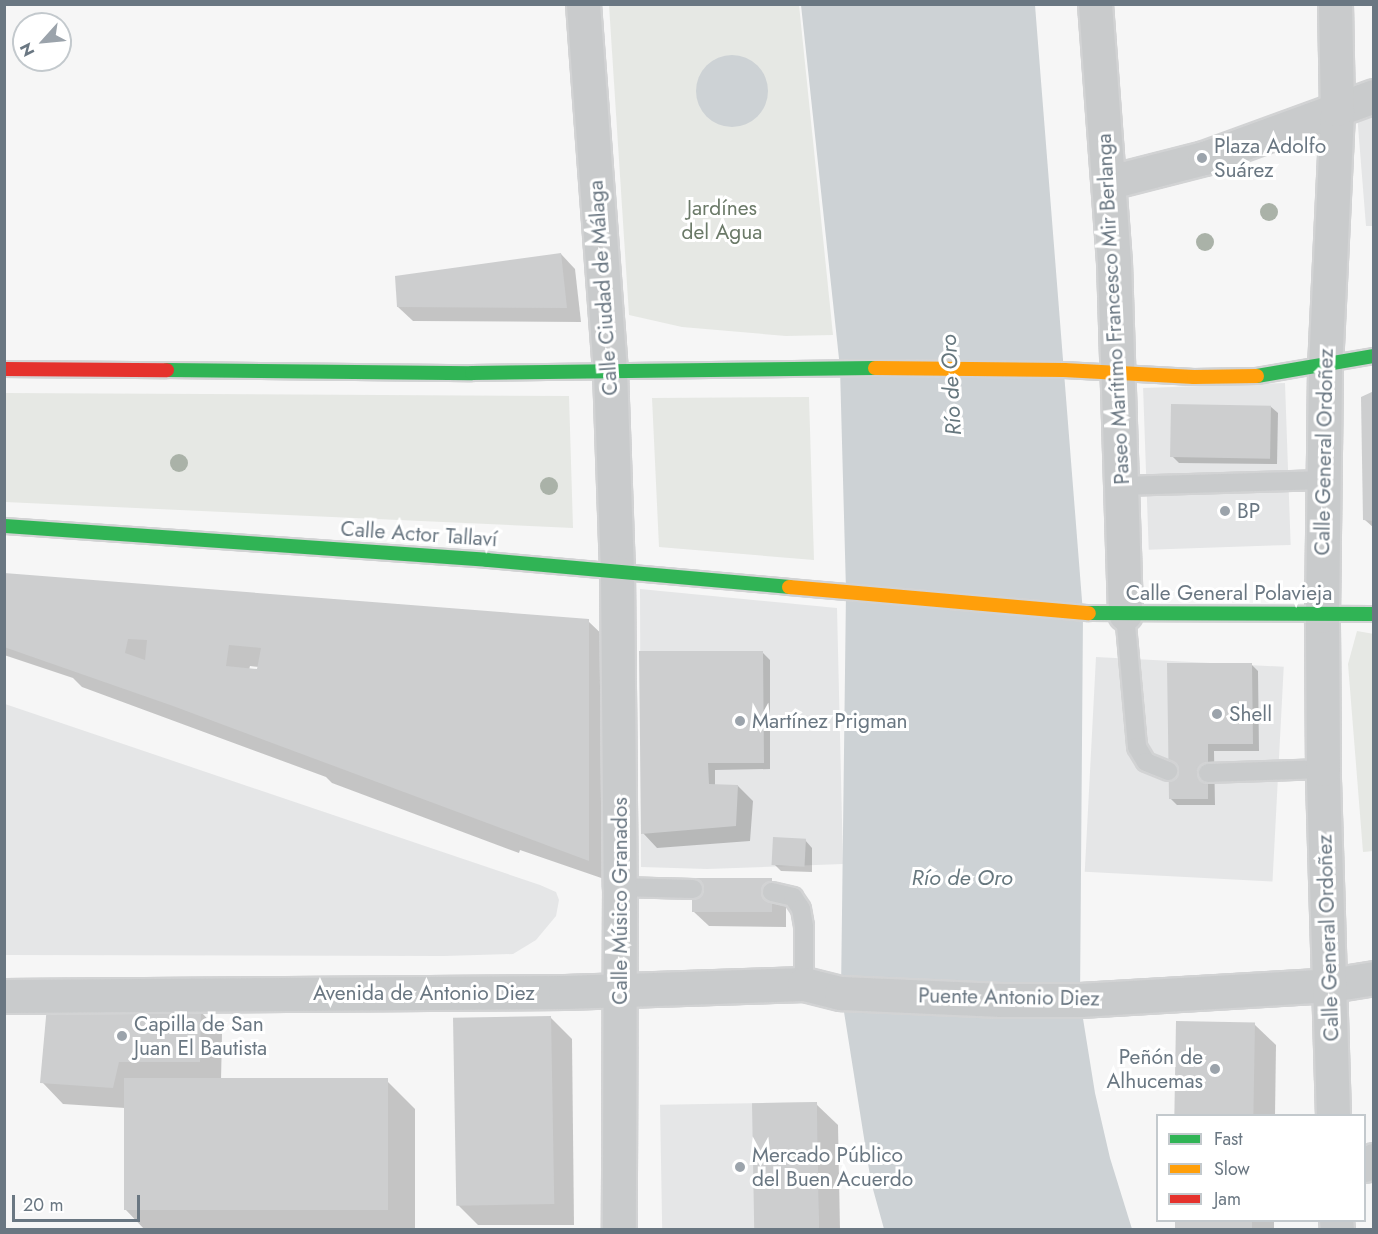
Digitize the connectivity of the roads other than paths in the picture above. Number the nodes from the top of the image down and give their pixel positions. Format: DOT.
graph roads {
  1 [pos="583,4"];
  2 [pos="1095,4"];
  3 [pos="1335,4"];
  4 [pos="1374,96"];
  5 [pos="1337,109"];
  6 [pos="1110,182"];
  7 [pos="1374,356"];
  8 [pos="1325,367"];
  9 [pos="4,369"];
  10 [pos="610,371"];
  11 [pos="1118,373"];
  12 [pos="1325,480"];
  13 [pos="1121,486"];
  14 [pos="4,526"];
  15 [pos="617,572"];
  16 [pos="829,590"];
  17 [pos="1125,614"];
  18 [pos="1374,614"];
  19 [pos="1322,616"];
  20 [pos="1323,770"];
  21 [pos="1168,771"];
  22 [pos="1208,773"];
  23 [pos="620,886"];
  24 [pos="693,890"];
  25 [pos="772,892"];
  26 [pos="1374,978"];
  27 [pos="804,984"];
  28 [pos="1331,985"];
  29 [pos="620,991"];
  30 [pos="842,993"];
  31 [pos="4,996"];
  32 [pos="1334,1114"];
  33 [pos="619,1230"];
  1 -- 10 [label="street, Calle Ciudad de Málaga"];
  2 -- 6 [label="street, Paseo Marítimo Francesco Mir Berlanga"];
  3 -- 5 [label="street, Calle General Ordoñez"];
  4 -- 5 [label="street"];
  5 -- 6 [label="street"];
  5 -- 8 [label="street, Calle General Ordoñez"];
  6 -- 11 [label="street, Paseo Marítimo Francesco Mir Berlanga"];
  7 -- 8 [label="main road"];
  8 -- 11 [label="main road"];
  8 -- 12 [label="street, Calle General Ordoñez"];
  9 -- 10 [label="main road"];
  10 -- 11 [label="main road"];
  10 -- 15 [label="street, Calle Ciudad de Málaga"];
  11 -- 13 [label="street, Paseo Marítimo Francesco Mir Berlanga"];
  12 -- 13 [label="lane"];
  12 -- 19 [label="street, Calle General Ordoñez"];
  13 -- 17 [label="street, Paseo Marítimo Francesco Mir Berlanga"];
  14 -- 15 [label="main road, Calle Actor Tallaví"];
  15 -- 16 [label="main road, Calle Actor Tallaví"];
  15 -- 23 [label="street, Calle Músico Granados"];
  16 -- 17 [label="main road, Calle General Polavieja"];
  17 -- 19 [label="main road, Calle General Polavieja"];
  17 -- 21 [label="lane"];
  18 -- 19 [label="main road, Calle General Polavieja"];
  19 -- 20 [label="street, Calle General Ordoñez"];
  20 -- 22 [label="lane"];
  20 -- 28 [label="street, Calle General Ordoñez"];
  23 -- 24 [label="lane"];
  23 -- 29 [label="street, Calle Músico Granados"];
  25 -- 27 [label="lane"];
  26 -- 28 [label="street, Puente Antonio Diez"];
  27 -- 29 [label="street, Avenida de Antonio Diez"];
  27 -- 30 [label="street, Avenida de Antonio Diez"];
  28 -- 30 [label="street, Puente Antonio Diez"];
  28 -- 32 [label="street, Calle General Ordoñez"];
  29 -- 31 [label="street, Avenida de Antonio Diez"];
  29 -- 33 [label="street, Calle Músico Granados"];
}
